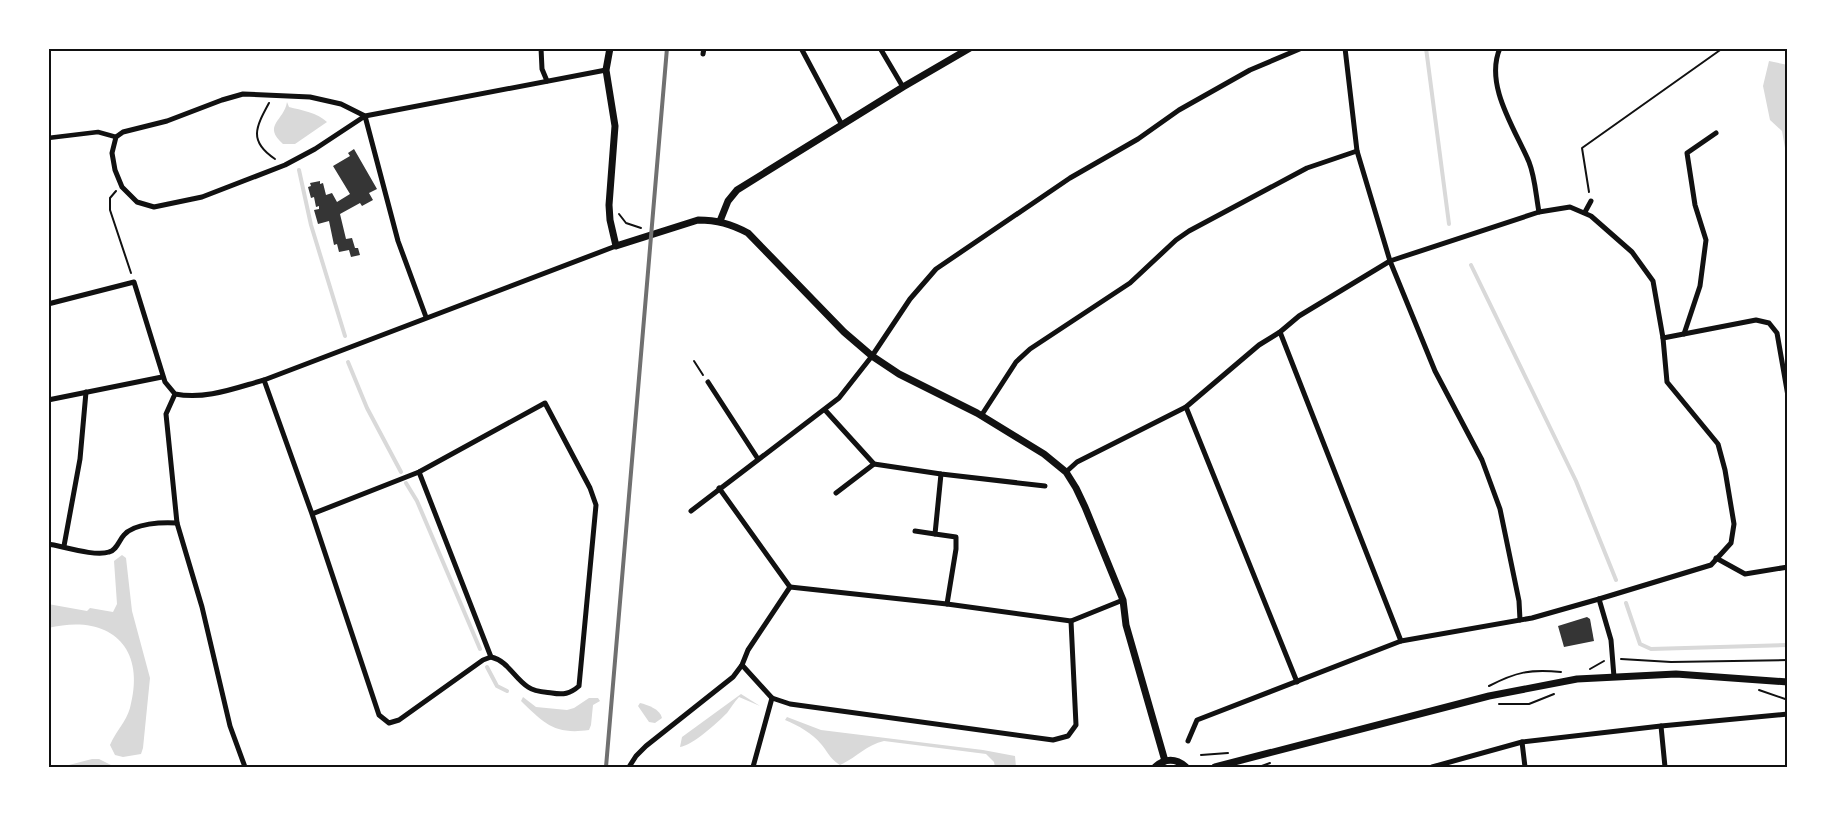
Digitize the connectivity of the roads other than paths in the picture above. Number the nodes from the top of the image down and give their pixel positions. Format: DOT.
graph roads {
  1 [pos="541,48"];
  2 [pos="610,48"];
  3 [pos="801,48"];
  4 [pos="880,48"];
  5 [pos="970,48"];
  6 [pos="1302,48"];
  7 [pos="1345,48"];
  8 [pos="1500,48"];
  9 [pos="606,70"];
  10 [pos="547,81"];
  11 [pos="903,87"];
  12 [pos="366,116"];
  13 [pos="842,125"];
  14 [pos="1716,133"];
  15 [pos="116,137"];
  16 [pos="50,138"];
  17 [pos="54,145"];
  18 [pos="1357,151"];
  19 [pos="1591,201"];
  20 [pos="1539,212"];
  21 [pos="1585,212"];
  22 [pos="720,221"];
  23 [pos="616,246"];
  24 [pos="1390,261"];
  25 [pos="48,304"];
  26 [pos="426,317"];
  27 [pos="1280,332"];
  28 [pos="1684,334"];
  29 [pos="1663,338"];
  30 [pos="872,356"];
  31 [pos="162,377"];
  32 [pos="264,380"];
  33 [pos="708,382"];
  34 [pos="86,393"];
  35 [pos="176,394"];
  36 [pos="1788,396"];
  37 [pos="48,400"];
  38 [pos="1186,407"];
  39 [pos="825,410"];
  40 [pos="981,416"];
  41 [pos="758,459"];
  42 [pos="874,464"];
  43 [pos="419,472"];
  44 [pos="1066,472"];
  45 [pos="941,474"];
  46 [pos="1045,486"];
  47 [pos="719,488"];
  48 [pos="836,493"];
  49 [pos="690,511"];
  50 [pos="312,514"];
  51 [pos="177,522"];
  52 [pos="915,531"];
  53 [pos="935,534"];
  54 [pos="48,544"];
  55 [pos="64,546"];
  56 [pos="1716,558"];
  57 [pos="1788,567"];
  58 [pos="790,587"];
  59 [pos="1599,599"];
  60 [pos="1123,600"];
  61 [pos="947,604"];
  62 [pos="1520,620"];
  63 [pos="1071,621"];
  64 [pos="1401,641"];
  65 [pos="491,657"];
  66 [pos="742,665"];
  67 [pos="1614,677"];
  68 [pos="1297,682"];
  69 [pos="1788,682"];
  70 [pos="772,698"];
  71 [pos="1788,714"];
  72 [pos="1661,726"];
  73 [pos="1188,741"];
  74 [pos="1522,742"];
  75 [pos="1165,761"];
  76 [pos="245,767"];
  77 [pos="629,767"];
  78 [pos="753,767"];
  79 [pos="1155,767"];
  80 [pos="1186,767"];
  81 [pos="1215,767"];
  82 [pos="1432,767"];
  83 [pos="1525,767"];
  84 [pos="1665,767"];
  1 -- 10 [label="street"];
  2 -- 9 [label="street"];
  3 -- 13 [label="street"];
  4 -- 11 [label="street"];
  5 -- 11 [label="street"];
  6 -- 30 [label="street"];
  7 -- 18 [label="street"];
  8 -- 20 [label="street"];
  9 -- 10 [label="street"];
  9 -- 23 [label="street"];
  10 -- 12 [label="street"];
  11 -- 13 [label="street"];
  12 -- 15 [label="street"];
  12 -- 15 [label="street"];
  12 -- 26 [label="street"];
  13 -- 22 [label="street"];
  14 -- 28 [label="street"];
  15 -- 16 [label="street"];
  16 -- 17 [label="street"];
  18 -- 24 [label="street"];
  18 -- 40 [label="street"];
  19 -- 21 [label="street"];
  20 -- 21 [label="street"];
  20 -- 24 [label="street"];
  21 -- 29 [label="street"];
  22 -- 23 [label="street"];
  22 -- 30 [label="street"];
  23 -- 26 [label="street"];
  24 -- 27 [label="street"];
  24 -- 62 [label="street"];
  25 -- 31 [label="street"];
  26 -- 32 [label="street"];
  27 -- 38 [label="street"];
  27 -- 64 [label="street"];
  28 -- 29 [label="street"];
  28 -- 36 [label="street"];
  29 -- 56 [label="street"];
  30 -- 39 [label="street"];
  30 -- 40 [label="street"];
  31 -- 34 [label="street"];
  31 -- 35 [label="street"];
  32 -- 35 [label="street"];
  32 -- 50 [label="street"];
  33 -- 41 [label="street"];
  34 -- 37 [label="street"];
  34 -- 55 [label="street"];
  35 -- 51 [label="street"];
  38 -- 44 [label="street"];
  38 -- 68 [label="street"];
  39 -- 41 [label="street"];
  39 -- 42 [label="street"];
  40 -- 44 [label="street"];
  41 -- 47 [label="street"];
  42 -- 45 [label="street"];
  42 -- 48 [label="street"];
  43 -- 50 [label="street"];
  43 -- 65 [label="street"];
  43 -- 65 [label="street"];
  44 -- 60 [label="street"];
  45 -- 46 [label="street"];
  45 -- 53 [label="street"];
  47 -- 49 [label="street"];
  47 -- 58 [label="street"];
  50 -- 65 [label="street"];
  51 -- 55 [label="street"];
  51 -- 76 [label="street"];
  52 -- 53 [label="street"];
  53 -- 61 [label="street"];
  54 -- 55 [label="street"];
  56 -- 57 [label="street"];
  56 -- 59 [label="street"];
  58 -- 61 [label="street"];
  58 -- 66 [label="street"];
  59 -- 62 [label="street"];
  59 -- 67 [label="street"];
  60 -- 63 [label="street"];
  60 -- 75 [label="street"];
  61 -- 63 [label="street"];
  62 -- 64 [label="street"];
  63 -- 70 [label="street"];
  64 -- 68 [label="street"];
  66 -- 70 [label="street"];
  66 -- 77 [label="street"];
  67 -- 69 [label="street"];
  67 -- 81 [label="street"];
  68 -- 73 [label="street"];
  70 -- 78 [label="street"];
  71 -- 72 [label="street"];
  72 -- 74 [label="street"];
  72 -- 84 [label="street"];
  74 -- 82 [label="street"];
  74 -- 83 [label="street"];
  75 -- 79 [label="street"];
  75 -- 80 [label="street"];
}
